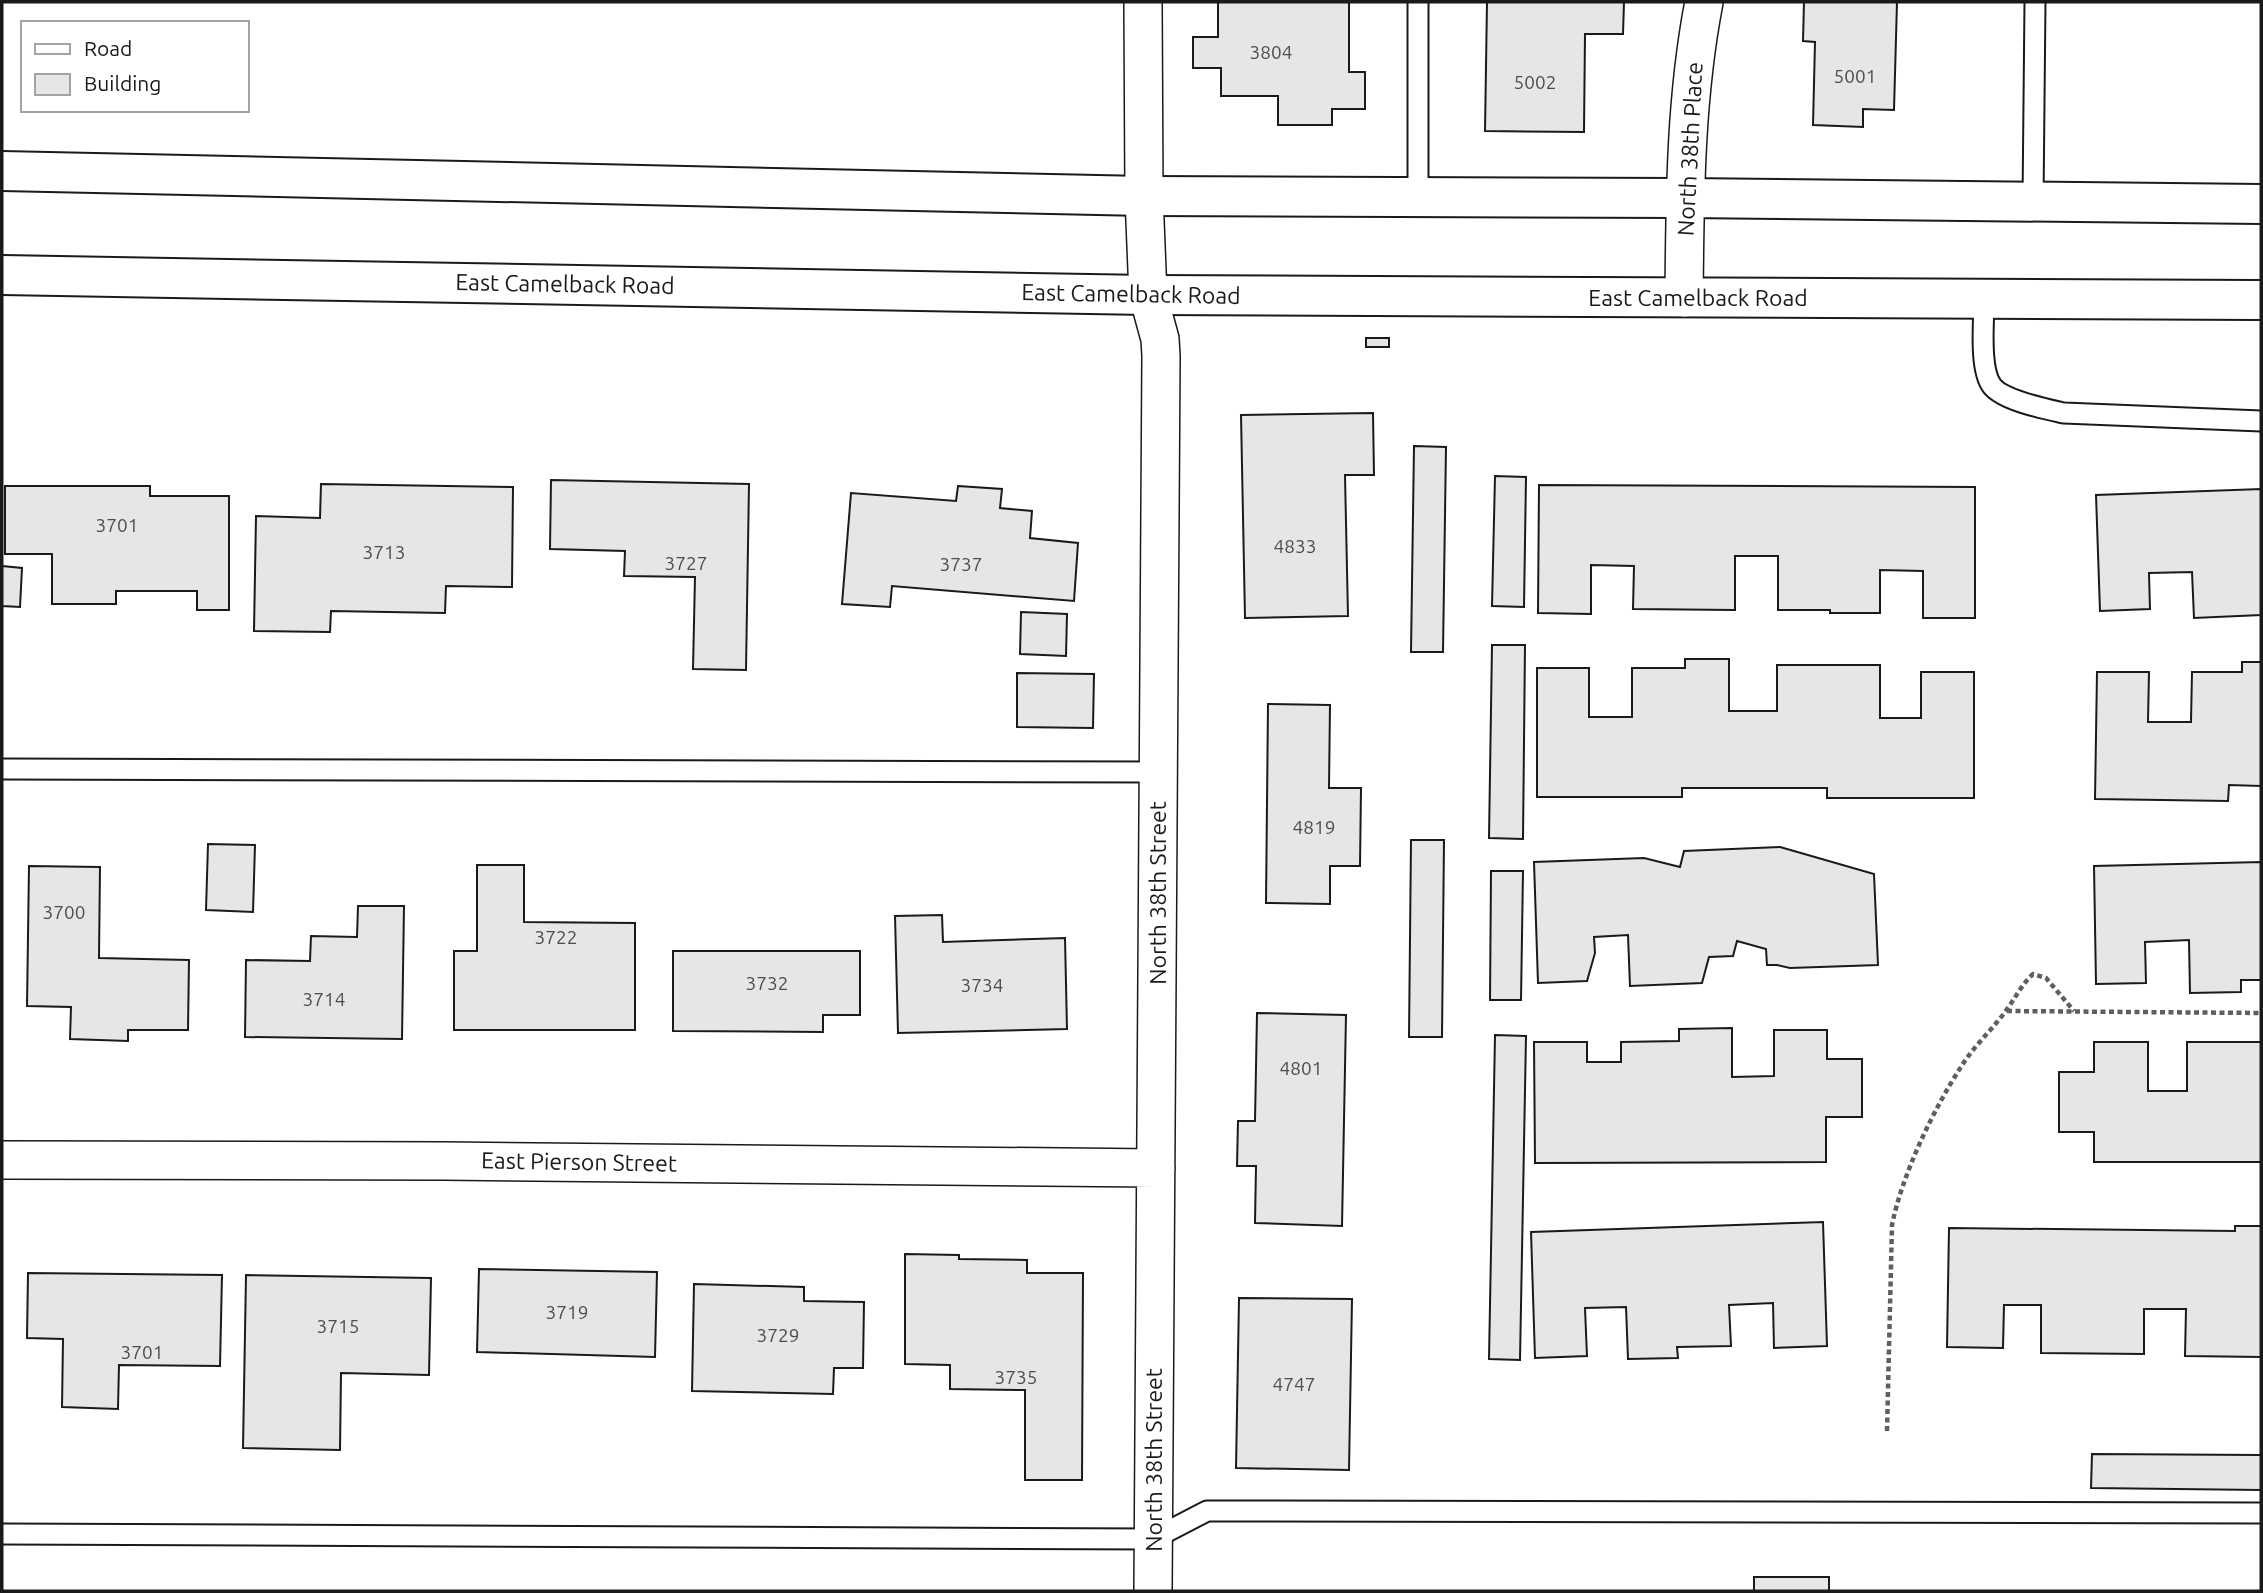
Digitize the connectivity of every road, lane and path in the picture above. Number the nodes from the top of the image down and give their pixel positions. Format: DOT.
graph roads {
  1 [pos="1143,2"];
  2 [pos="1419,2"];
  3 [pos="1704,2"];
  4 [pos="2035,2"];
  5 [pos="2,171"];
  6 [pos="1144,195"];
  7 [pos="1419,197"];
  8 [pos="1685,198"];
  9 [pos="2033,202"];
  10 [pos="2261,204"];
  11 [pos="2,275"];
  12 [pos="1148,295"];
  13 [pos="1684,298"];
  14 [pos="1984,299"];
  15 [pos="2261,300"];
  16 [pos="2261,421"];
  17 [pos="2,769"];
  18 [pos="1159,772"];
  19 [pos="2006,1011"];
  20 [pos="2074,1011"];
  21 [pos="2261,1013"];
  22 [pos="2,1160"];
  23 [pos="1156,1168"];
  24 [pos="1886,1431"];
  25 [pos="2261,1513"];
  26 [pos="2,1534"];
  27 [pos="1153,1539"];
  28 [pos="1153,1591"];
  1 -- 6 [label="street"];
  2 -- 7 [label="lane"];
  3 -- 8 [label="street, North 38th Place"];
  4 -- 9 [label="lane"];
  5 -- 6 [label="main road"];
  6 -- 7 [label="main road"];
  6 -- 12 [label="street, North 38th Street"];
  7 -- 8 [label="main road"];
  8 -- 9 [label="main road"];
  8 -- 13 [label="street, North 38th Place"];
  9 -- 10 [label="main road"];
  11 -- 12 [label="main road, East Camelback Road"];
  12 -- 13 [label="main road, East Camelback Road"];
  12 -- 18 [label="street, North 38th Street"];
  13 -- 14 [label="main road, East Camelback Road"];
  14 -- 15 [label="main road, East Camelback Road"];
  14 -- 16 [label="lane"];
  17 -- 18 [label="lane"];
  18 -- 23 [label="street, North 38th Street"];
  19 -- 20 [label="path"];
  19 -- 20 [label="path"];
  19 -- 24 [label="path"];
  20 -- 21 [label="path"];
  22 -- 23 [label="street, East Pierson Street"];
  23 -- 27 [label="street, North 38th Street"];
  25 -- 27 [label="lane"];
  26 -- 27 [label="lane"];
  27 -- 28 [label="street, North 38th Street"];
}
